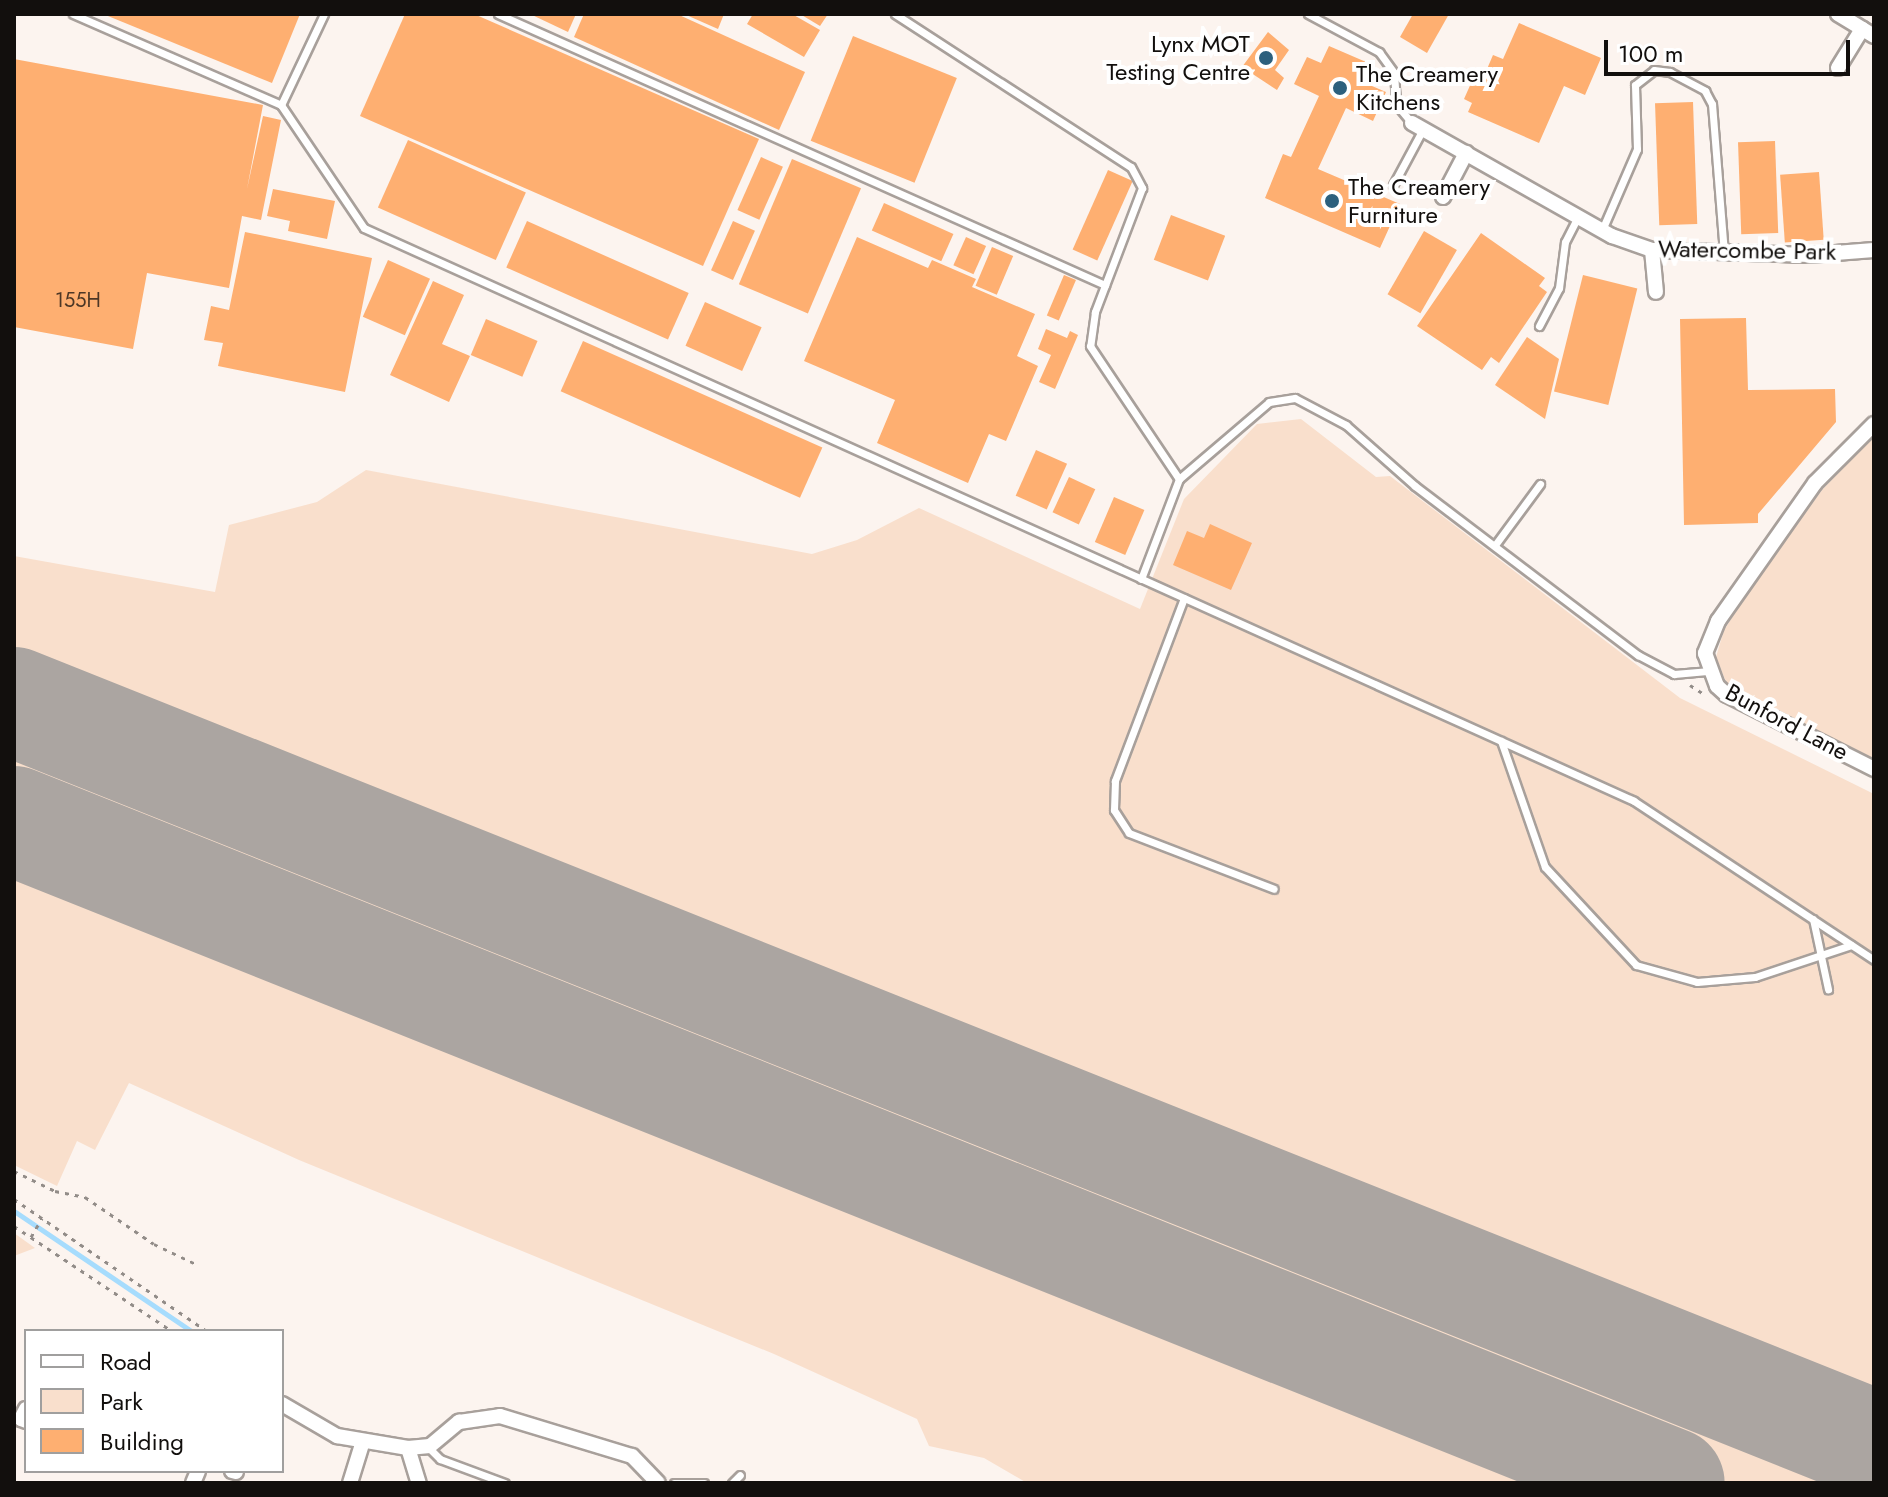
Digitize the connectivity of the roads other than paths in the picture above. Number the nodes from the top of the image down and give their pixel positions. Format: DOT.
graph roads {
  1 [pos="73,14"];
  2 [pos="324,14"];
  3 [pos="498,14"];
  4 [pos="895,14"];
  5 [pos="1308,14"];
  6 [pos="1838,14"];
  7 [pos="1868,33"];
  8 [pos="1838,68"];
  9 [pos="281,105"];
  10 [pos="1417,126"];
  11 [pos="1466,153"];
  12 [pos="1393,185"];
  13 [pos="1443,197"];
  14 [pos="1578,217"];
  15 [pos="1602,230"];
  16 [pos="1652,250"];
  17 [pos="1874,250"];
  18 [pos="1724,252"];
  19 [pos="1105,285"];
  20 [pos="1656,292"];
  21 [pos="1539,326"];
  22 [pos="1874,424"];
  23 [pos="1179,479"];
  24 [pos="1540,484"];
  25 [pos="1495,545"];
  26 [pos="1141,579"];
  27 [pos="1184,598"];
  28 [pos="1710,671"];
  29 [pos="1501,741"];
  30 [pos="1874,769"];
  31 [pos="1274,889"];
  32 [pos="1813,919"];
  33 [pos="1851,945"];
  34 [pos="1820,954"];
  35 [pos="1874,960"];
  36 [pos="1828,989"];
  37 [pos="284,1405"];
  38 [pos="363,1441"];
  39 [pos="426,1446"];
  40 [pos="408,1448"];
  41 [pos="740,1475"];
  42 [pos="350,1483"];
  43 [pos="419,1483"];
  44 [pos="505,1483"];
  45 [pos="658,1483"];
  46 [pos="674,1483"];
  47 [pos="704,1483"];
  48 [pos="732,1483"];
  1 -- 9 [label="lane"];
  2 -- 9 [label="lane"];
  3 -- 19 [label="lane"];
  4 -- 19 [label="lane"];
  5 -- 10 [label="lane"];
  6 -- 7 [label="street"];
  7 -- 8 [label="street"];
  9 -- 26 [label="lane"];
  10 -- 11 [label="street, Watercombe Park"];
  10 -- 12 [label="lane"];
  11 -- 13 [label="street"];
  11 -- 14 [label="street, Watercombe Park"];
  14 -- 15 [label="street, Watercombe Park"];
  14 -- 21 [label="lane"];
  15 -- 16 [label="street, Watercombe Park"];
  15 -- 18 [label="lane"];
  16 -- 18 [label="street, Watercombe Park"];
  16 -- 20 [label="street"];
  17 -- 18 [label="street, Watercombe Park"];
  19 -- 23 [label="lane"];
  22 -- 28 [label="street, Bunford Lane"];
  23 -- 25 [label="lane"];
  23 -- 26 [label="lane"];
  24 -- 25 [label="lane"];
  25 -- 28 [label="lane"];
  26 -- 27 [label="lane"];
  27 -- 29 [label="lane"];
  27 -- 31 [label="lane"];
  28 -- 30 [label="street, Bunford Lane"];
  29 -- 32 [label="lane"];
  29 -- 34 [label="lane"];
  32 -- 33 [label="lane"];
  32 -- 34 [label="lane"];
  33 -- 34 [label="lane"];
  33 -- 35 [label="lane"];
  34 -- 36 [label="lane"];
  37 -- 38 [label="street"];
  38 -- 40 [label="street"];
  38 -- 42 [label="street"];
  39 -- 40 [label="street"];
  39 -- 44 [label="lane"];
  39 -- 45 [label="street"];
  40 -- 43 [label="street"];
  41 -- 48 [label="lane"];
  46 -- 47 [label="lane"];
}
